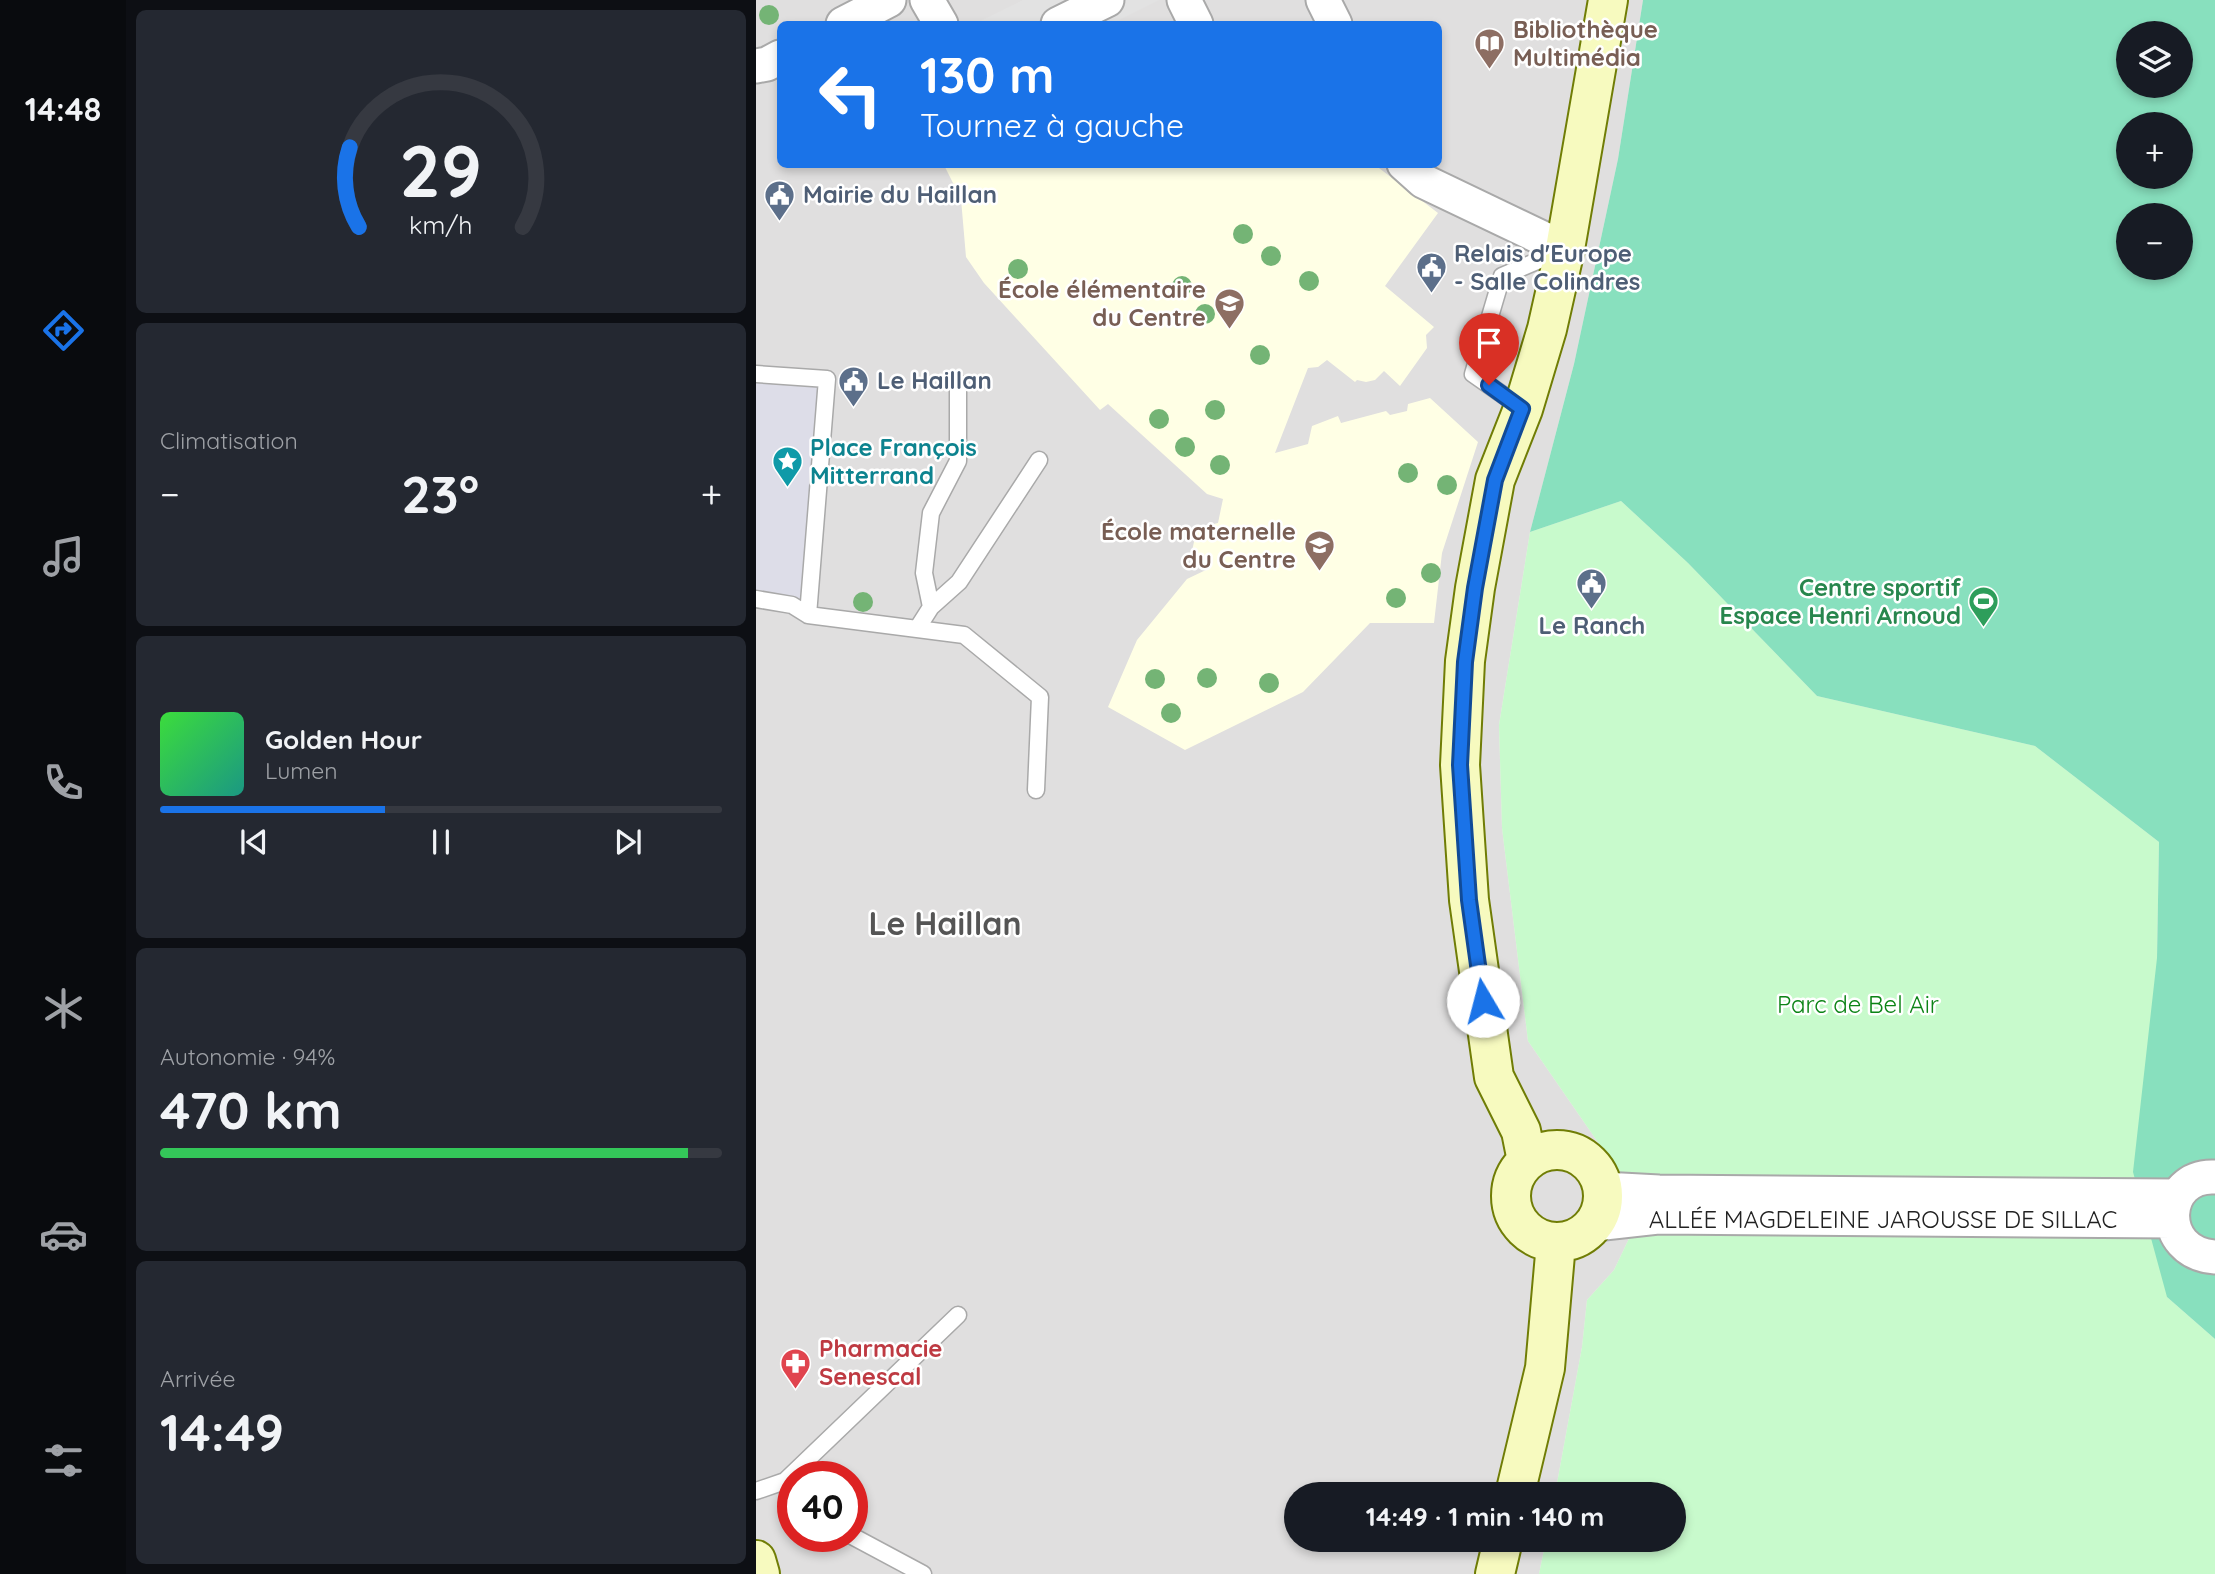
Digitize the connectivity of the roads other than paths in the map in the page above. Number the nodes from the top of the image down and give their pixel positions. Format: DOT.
graph roads {
  1 [pos="889,0"];
  2 [pos="926,0"];
  3 [pos="1107,0"];
  4 [pos="1184,0"];
  5 [pos="1323,0"];
  6 [pos="1608,0"];
  7 [pos="849,21"];
  8 [pos="939,21"];
  9 [pos="1064,21"];
  10 [pos="1194,21"];
  11 [pos="1334,21"];
  12 [pos="777,59"];
  13 [pos="756,66"];
  14 [pos="1408,168"];
  15 [pos="1565,249"];
  16 [pos="756,374"];
  17 [pos="958,383"];
  18 [pos="1522,409"];
  19 [pos="1039,460"];
  20 [pos="756,599"];
  21 [pos="931,607"];
  22 [pos="808,615"];
  23 [pos="917,629"];
  24 [pos="1036,790"];
  25 [pos="1527,1161"];
  26 [pos="2215,1177"];
  27 [pos="1599,1207"];
  28 [pos="2175,1209"];
  29 [pos="1556,1243"];
  30 [pos="2211,1260"];
  31 [pos="958,1315"];
  32 [pos="806,1461"];
  33 [pos="1518,1482"];
  34 [pos="777,1484"];
  35 [pos="756,1491"];
  36 [pos="868,1545"];
  37 [pos="1500,1552"];
  38 [pos="756,1560"];
  39 [pos="760,1574"];
  40 [pos="923,1574"];
  41 [pos="1495,1574"];
  1 -- 7 [label="street"];
  2 -- 8 [label="street"];
  3 -- 9 [label="street"];
  4 -- 10 [label="street"];
  5 -- 11 [label="street"];
  6 -- 15 [label="street"];
  12 -- 13 [label="street"];
  14 -- 15 [label="street"];
  15 -- 18 [label="street"];
  15 -- 18 [label="lane"];
  16 -- 22 [label="lane"];
  17 -- 21 [label="lane"];
  18 -- 25 [label="street"];
  19 -- 21 [label="lane"];
  20 -- 22 [label="lane"];
  21 -- 23 [label="lane"];
  22 -- 23 [label="lane"];
  23 -- 24 [label="lane"];
  25 -- 27 [label="street"];
  25 -- 29 [label="street"];
  26 -- 28 [label="street"];
  27 -- 28 [label="street, ALLÉE MAGDELEINE JAROUSSE DE SILLAC"];
  27 -- 29 [label="street"];
  28 -- 30 [label="street"];
  29 -- 33 [label="street"];
  31 -- 32 [label="lane"];
  34 -- 35 [label="lane"];
  36 -- 40 [label="lane"];
  37 -- 41 [label="street"];
  38 -- 39 [label="street"];
}
